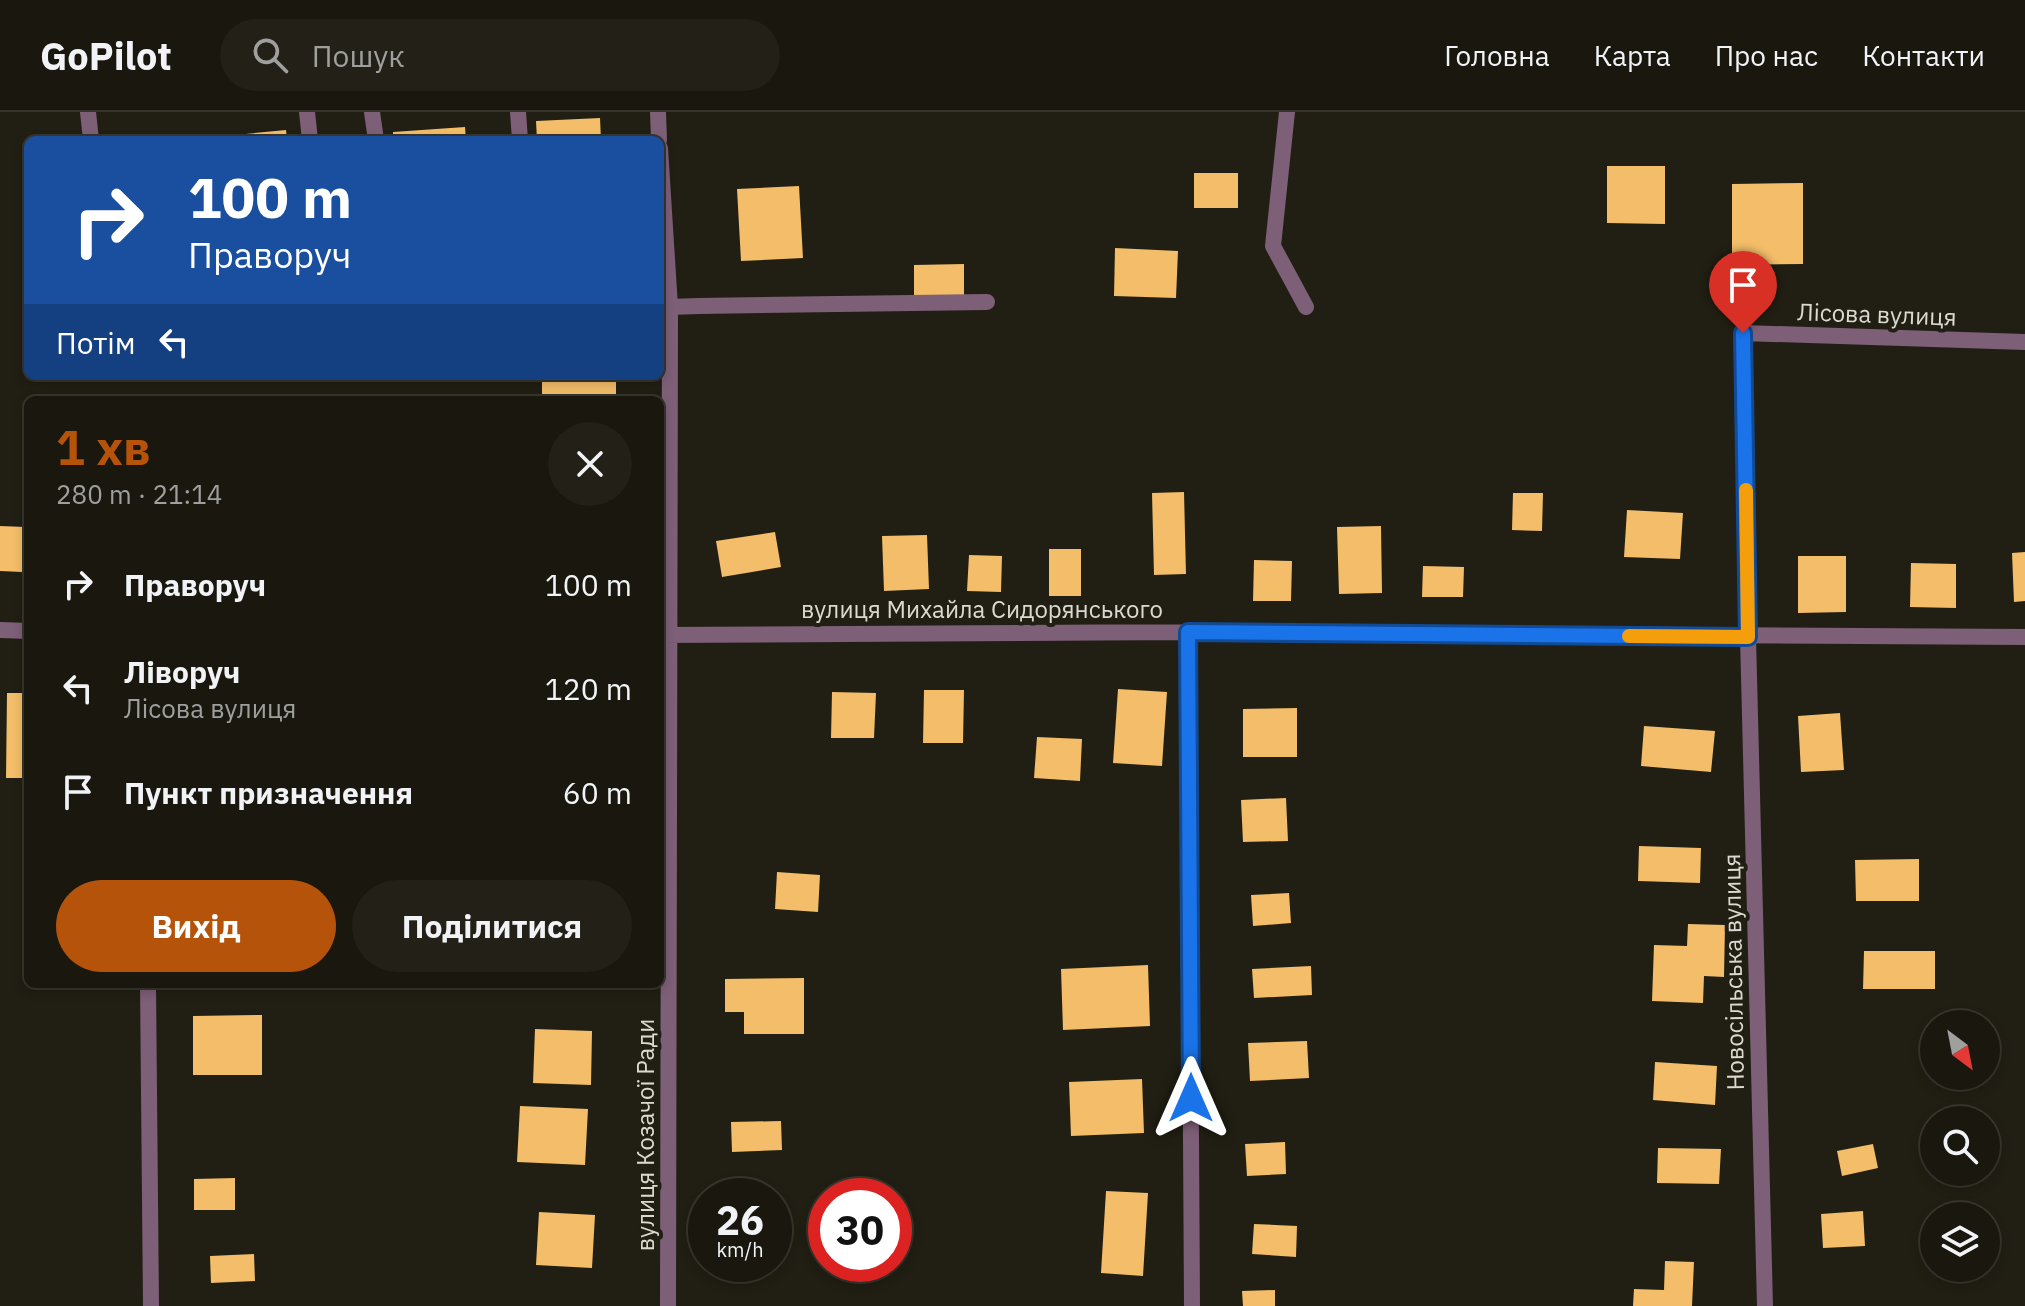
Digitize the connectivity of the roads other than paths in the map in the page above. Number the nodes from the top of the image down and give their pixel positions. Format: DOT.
graph roads {
  1 [pos="88,112"];
  2 [pos="307,112"];
  3 [pos="372,112"];
  4 [pos="518,112"];
  5 [pos="658,112"];
  6 [pos="1287,112"];
  7 [pos="91,136"];
  8 [pos="310,136"];
  9 [pos="375,136"];
  10 [pos="520,136"];
  11 [pos="659,136"];
  12 [pos="664,278"];
  13 [pos="987,302"];
  14 [pos="1306,307"];
  15 [pos="665,310"];
  16 [pos="2025,342"];
  17 [pos="0,630"];
  18 [pos="24,631"];
  19 [pos="1188,632"];
  20 [pos="665,635"];
  21 [pos="1748,637"];
  22 [pos="2025,637"];
  23 [pos="148,988"];
  24 [pos="151,1306"];
  25 [pos="668,1306"];
  26 [pos="1192,1306"];
  27 [pos="1765,1306"];
  1 -- 7 [label="street"];
  2 -- 8 [label="street"];
  3 -- 9 [label="street"];
  4 -- 10 [label="street"];
  5 -- 11 [label="street"];
  6 -- 14 [label="street"];
  12 -- 15 [label="street, вулиця Козачої Ради"];
  13 -- 15 [label="street"];
  15 -- 20 [label="street, вулиця Козачої Ради"];
  16 -- 21 [label="street, Лісова вулиця"];
  17 -- 18 [label="street"];
  19 -- 20 [label="street, вулиця Михайла Сидорянського"];
  19 -- 21 [label="street, вулиця Михайла Сидорянського"];
  19 -- 26 [label="street"];
  20 -- 25 [label="street, вулиця Козачої Ради"];
  21 -- 22 [label="street, вулиця Михайла Сидорянського"];
  21 -- 27 [label="street, Новосільська вулиця"];
  23 -- 24 [label="street"];
}
